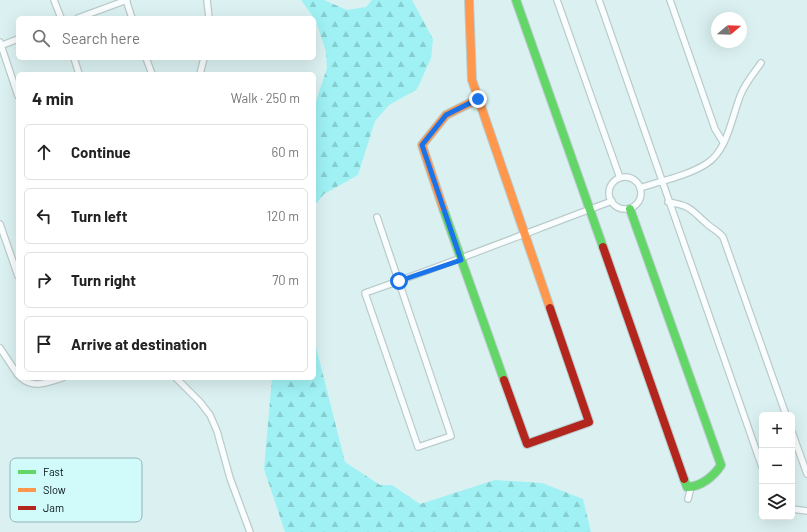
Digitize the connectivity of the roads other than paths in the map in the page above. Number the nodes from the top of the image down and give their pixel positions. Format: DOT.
graph roads {
  1 [pos="54,0"];
  2 [pos="126,0"];
  3 [pos="207,0"];
  4 [pos="469,0"];
  5 [pos="516,0"];
  6 [pos="557,0"];
  7 [pos="599,0"];
  8 [pos="670,0"];
  9 [pos="60,16"];
  10 [pos="83,16"];
  11 [pos="131,16"];
  12 [pos="209,16"];
  13 [pos="16,40"];
  14 [pos="0,44"];
  15 [pos="75,60"];
  16 [pos="147,60"];
  17 [pos="204,60"];
  18 [pos="761,64"];
  19 [pos="78,72"];
  20 [pos="151,72"];
  21 [pos="200,72"];
  22 [pos="16,90"];
  23 [pos="478,99"];
  24 [pos="723,142"];
  25 [pos="620,178"];
  26 [pos="662,180"];
  27 [pos="640,188"];
  28 [pos="612,201"];
  29 [pos="668,202"];
  30 [pos="630,209"];
  31 [pos="590,210"];
  32 [pos="377,217"];
  33 [pos="0,224"];
  34 [pos="525,236"];
  35 [pos="461,260"];
  36 [pos="16,270"];
  37 [pos="399,281"];
  38 [pos="0,348"];
  39 [pos="16,372"];
  40 [pos="23,380"];
  41 [pos="56,380"];
  42 [pos="178,380"];
  43 [pos="785,412"];
  44 [pos="795,440"];
  45 [pos="759,458"];
  46 [pos="807,474"];
  47 [pos="691,487"];
  48 [pos="688,499"];
  49 [pos="795,509"];
  50 [pos="807,511"];
  51 [pos="250,532"];
  1 -- 9 [label="street"];
  2 -- 10 [label="street"];
  2 -- 11 [label="street"];
  3 -- 12 [label="street"];
  4 -- 23 [label="street"];
  5 -- 31 [label="street"];
  6 -- 25 [label="street"];
  7 -- 26 [label="street"];
  8 -- 24 [label="street"];
  13 -- 14 [label="street"];
  14 -- 22 [label="street"];
  15 -- 19 [label="street"];
  16 -- 20 [label="street"];
  17 -- 21 [label="street"];
  18 -- 24 [label="street"];
  23 -- 34 [label="street"];
  23 -- 35 [label="street"];
  24 -- 26 [label="street"];
  25 -- 27 [label="street"];
  25 -- 28 [label="street"];
  26 -- 27 [label="street"];
  26 -- 29 [label="street"];
  27 -- 30 [label="street"];
  28 -- 30 [label="street"];
  28 -- 31 [label="street"];
  29 -- 43 [label="street"];
  29 -- 45 [label="street"];
  30 -- 47 [label="street"];
  31 -- 34 [label="street"];
  31 -- 47 [label="street"];
  32 -- 37 [label="street"];
  33 -- 36 [label="street"];
  34 -- 35 [label="street"];
  34 -- 35 [label="street"];
  35 -- 37 [label="street"];
  37 -- 37 [label="street"];
  38 -- 39 [label="street"];
  40 -- 41 [label="street"];
  42 -- 51 [label="street"];
  44 -- 46 [label="street"];
  47 -- 48 [label="street"];
  49 -- 50 [label="street"];
}
